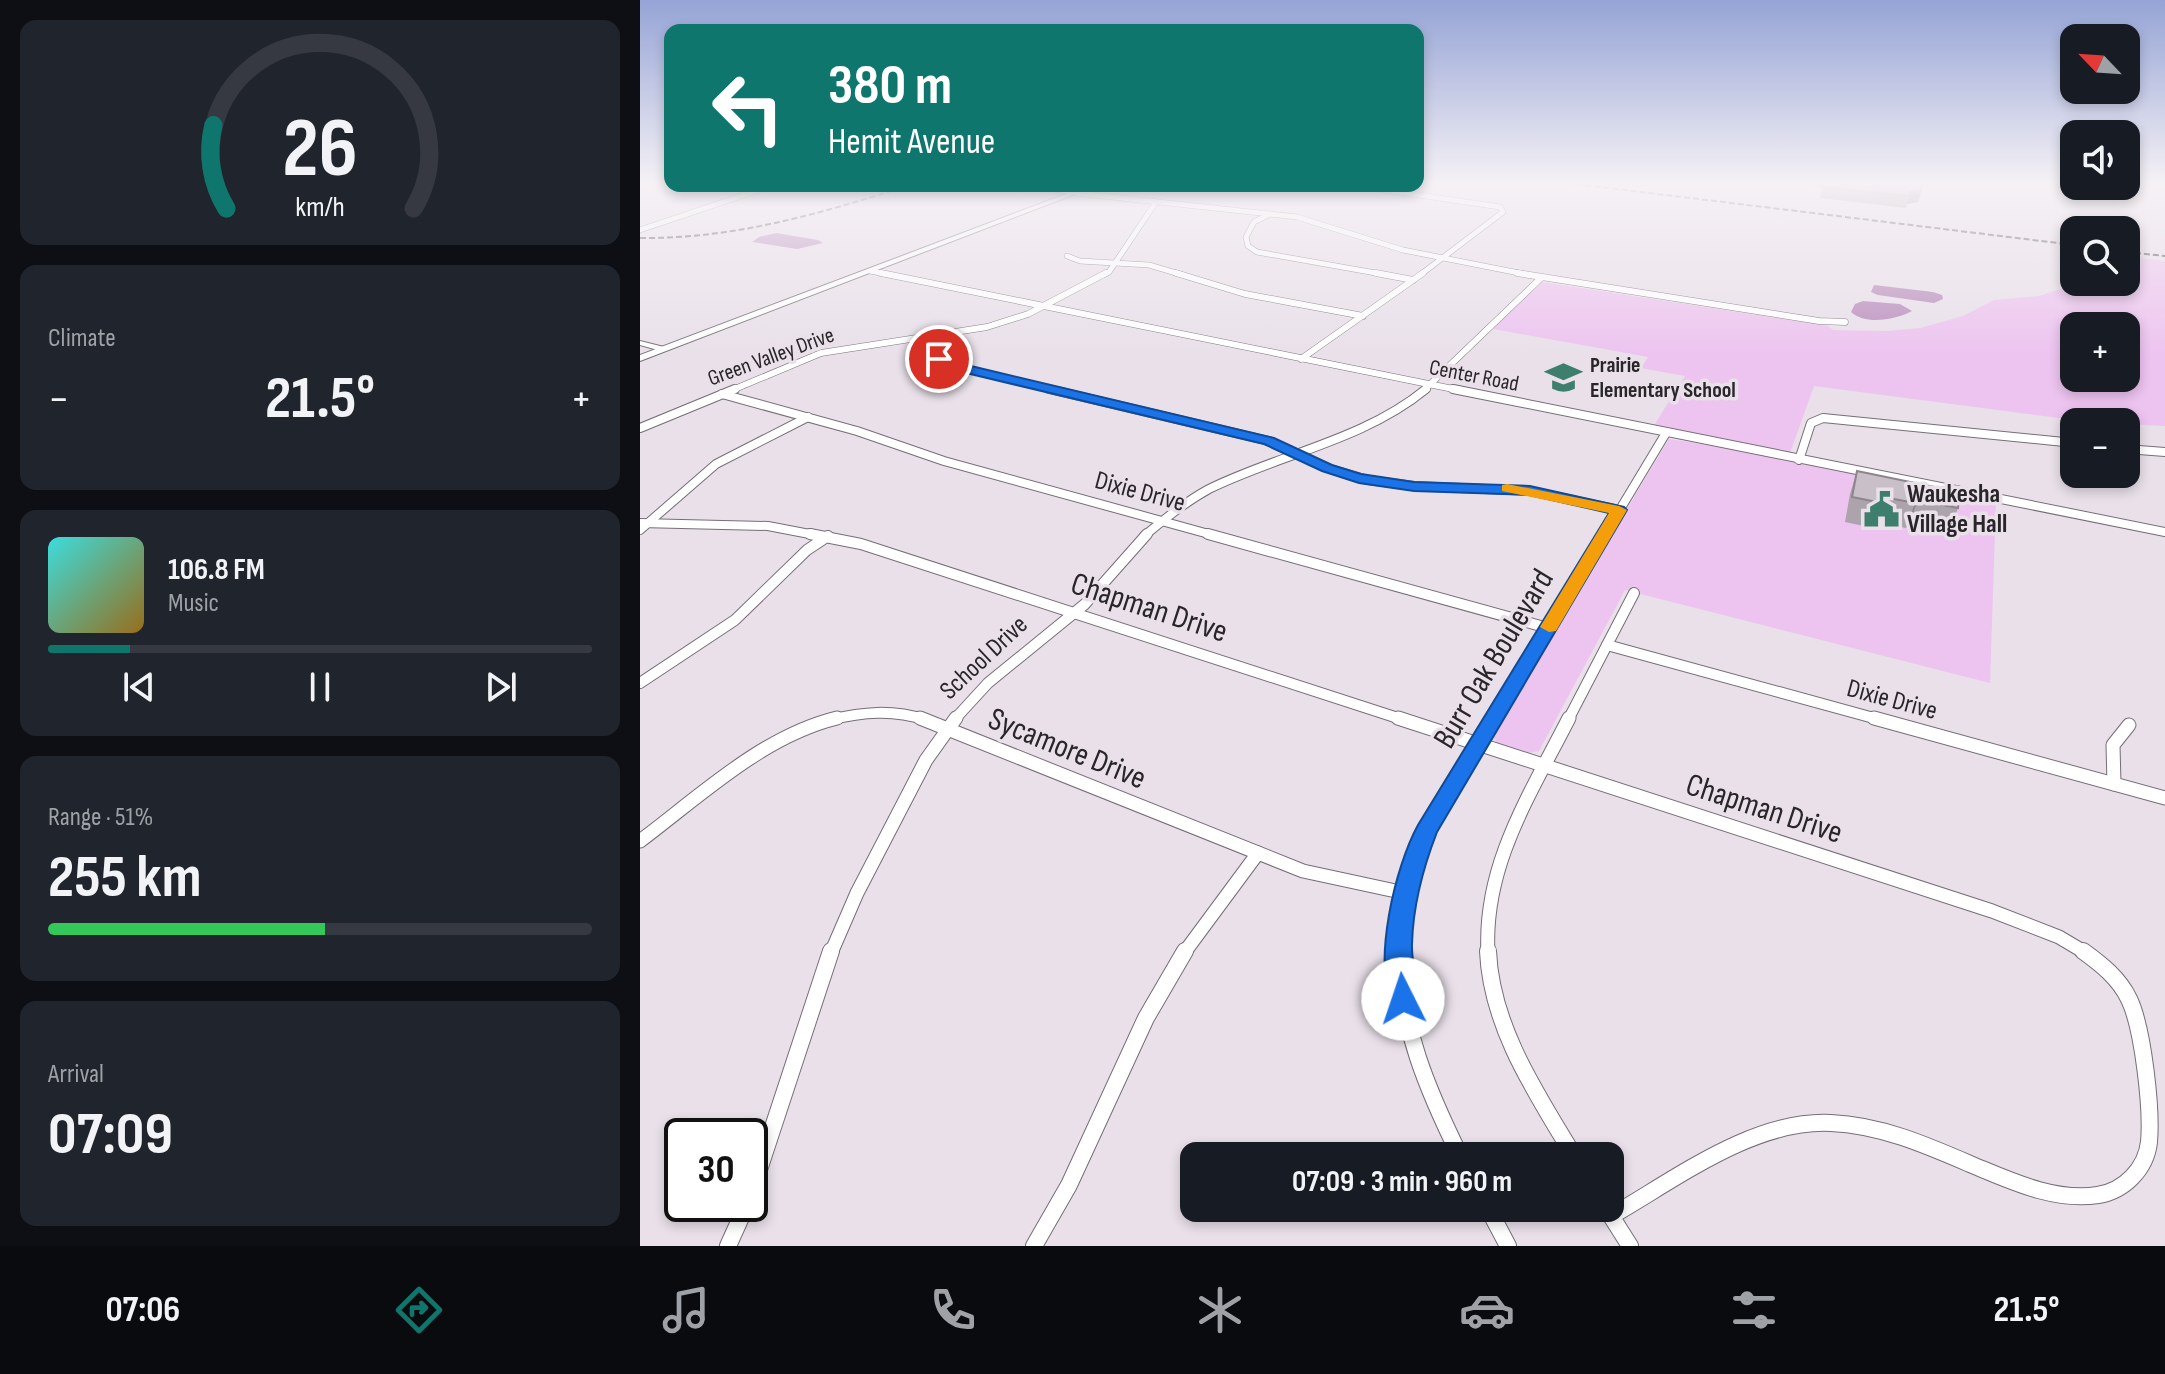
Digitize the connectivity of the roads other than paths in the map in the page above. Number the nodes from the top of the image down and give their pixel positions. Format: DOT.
graph roads {
  1 [pos="948,241"];
  2 [pos="1130,241"];
  3 [pos="1247,241"];
  4 [pos="1372,241"];
  5 [pos="1466,241"];
  6 [pos="1067,256"];
  7 [pos="1443,259"];
  8 [pos="1116,263"];
  9 [pos="870,271"];
  10 [pos="1541,278"];
  11 [pos="1413,280"];
  12 [pos="1043,306"];
  13 [pos="1363,316"];
  14 [pos="1845,322"];
  15 [pos="923,336"];
  16 [pos="640,343"];
  17 [pos="661,349"];
  18 [pos="640,356"];
  19 [pos="1301,359"];
  20 [pos="1430,385"];
  21 [pos="722,394"];
  22 [pos="808,417"];
  23 [pos="640,428"];
  24 [pos="1666,433"];
  25 [pos="2060,442"];
  26 [pos="2140,450"];
  27 [pos="2165,452"];
  28 [pos="1298,453"];
  29 [pos="1799,460"];
  30 [pos="1619,510"];
  31 [pos="1162,520"];
  32 [pos="643,525"];
  33 [pos="2165,532"];
  34 [pos="828,536"];
  35 [pos="1634,593"];
  36 [pos="1074,613"];
  37 [pos="1548,628"];
  38 [pos="1607,645"];
  39 [pos="640,683"];
  40 [pos="2129,725"];
  41 [pos="947,728"];
  42 [pos="1478,745"];
  43 [pos="1544,767"];
  44 [pos="2114,784"];
  45 [pos="2165,798"];
  46 [pos="640,841"];
  47 [pos="1258,853"];
  48 [pos="1405,893"];
  49 [pos="768,1141"];
  50 [pos="1453,1142"];
  51 [pos="1566,1142"];
  52 [pos="1624,1204"];
  53 [pos="739,1222"];
  54 [pos="1495,1222"];
  55 [pos="1615,1222"];
  56 [pos="728,1246"];
  57 [pos="1034,1246"];
  58 [pos="1508,1246"];
  59 [pos="1630,1246"];
  1 -- 9 [label="main road"];
  2 -- 8 [label="street, Green Valley Drive"];
  3 -- 11 [label="street"];
  4 -- 7 [label="street"];
  5 -- 7 [label="street"];
  6 -- 8 [label="street"];
  7 -- 10 [label="street"];
  7 -- 11 [label="street"];
  8 -- 12 [label="street, Green Valley Drive"];
  8 -- 13 [label="street"];
  9 -- 12 [label="street, Center Road"];
  9 -- 17 [label="main road"];
  10 -- 14 [label="street"];
  10 -- 20 [label="street, School Drive"];
  11 -- 13 [label="street"];
  12 -- 15 [label="street, Green Valley Drive"];
  12 -- 19 [label="street, Center Road"];
  13 -- 19 [label="street"];
  15 -- 21 [label="street, Green Valley Drive"];
  15 -- 28 [label="street"];
  16 -- 17 [label="street"];
  17 -- 18 [label="main road"];
  19 -- 20 [label="street, Center Road"];
  20 -- 24 [label="street, Center Road"];
  20 -- 28 [label="street, School Drive"];
  21 -- 22 [label="street, Dixie Drive"];
  21 -- 23 [label="street, Green Valley Drive"];
  22 -- 31 [label="street, Dixie Drive"];
  22 -- 32 [label="street"];
  24 -- 29 [label="street, Center Road"];
  24 -- 30 [label="street, Burr Oak Boulevard"];
  25 -- 29 [label="street"];
  26 -- 27 [label="street"];
  28 -- 30 [label="street"];
  28 -- 31 [label="street, School Drive"];
  29 -- 33 [label="street, Center Road"];
  30 -- 37 [label="street, Burr Oak Boulevard"];
  31 -- 36 [label="street, School Drive"];
  31 -- 37 [label="street, Dixie Drive"];
  32 -- 34 [label="street, Chapman Drive"];
  34 -- 36 [label="street, Chapman Drive"];
  34 -- 39 [label="street"];
  35 -- 38 [label="street"];
  36 -- 41 [label="street, School Drive"];
  36 -- 42 [label="street, Chapman Drive"];
  37 -- 42 [label="street, Burr Oak Boulevard"];
  38 -- 43 [label="street"];
  38 -- 44 [label="street, Dixie Drive"];
  40 -- 44 [label="street"];
  41 -- 46 [label="street, Sycamore Drive"];
  41 -- 47 [label="street, Sycamore Drive"];
  41 -- 49 [label="street, School Drive"];
  42 -- 43 [label="street, Chapman Drive"];
  42 -- 48 [label="street, Burr Oak Boulevard"];
  43 -- 51 [label="street"];
  43 -- 52 [label="street, Chapman Drive"];
  44 -- 45 [label="street, Dixie Drive"];
  47 -- 48 [label="street, Sycamore Drive"];
  47 -- 57 [label="street"];
  48 -- 50 [label="street, Burr Oak Boulevard"];
  53 -- 56 [label="street"];
  54 -- 58 [label="street"];
  55 -- 59 [label="street"];
}
